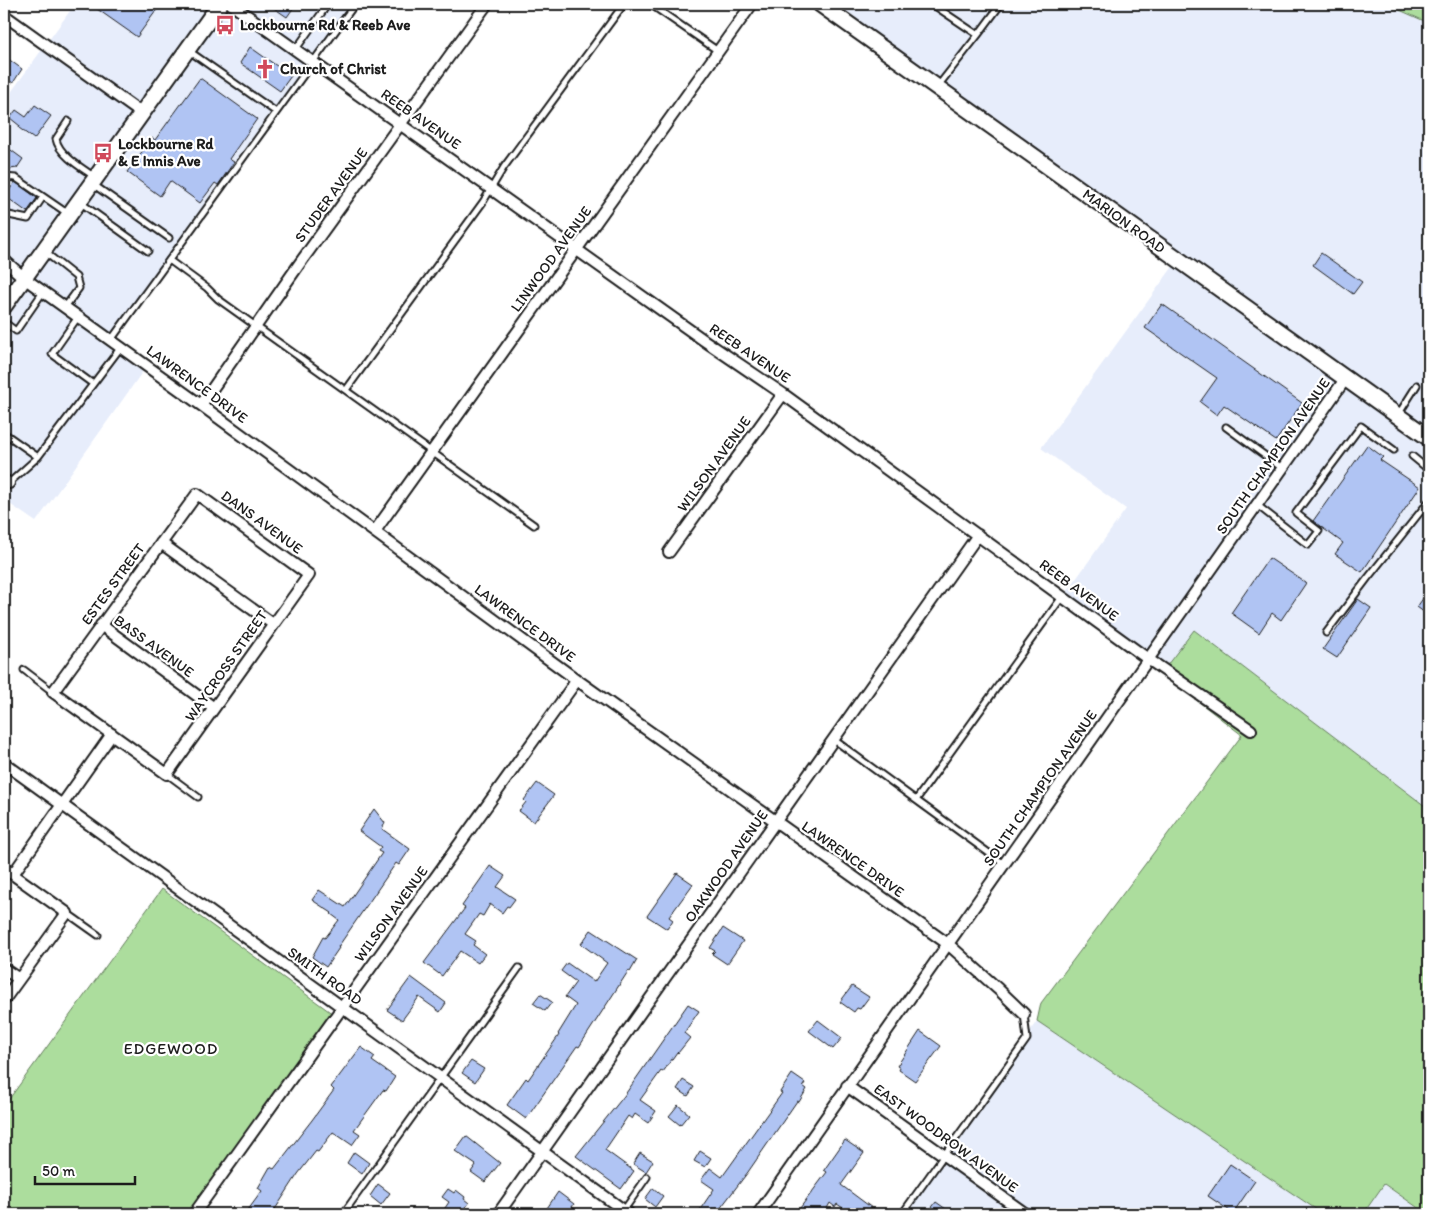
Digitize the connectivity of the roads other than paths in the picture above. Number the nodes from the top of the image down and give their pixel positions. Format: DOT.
graph roads {
  1 [pos="220,4"];
  2 [pos="231,4"];
  3 [pos="328,4"];
  4 [pos="355,4"];
  5 [pos="488,4"];
  6 [pos="624,4"];
  7 [pos="650,4"];
  8 [pos="752,4"];
  9 [pos="820,4"];
  10 [pos="932,4"];
  11 [pos="1001,4"];
  12 [pos="4,15"];
  13 [pos="978,35"];
  14 [pos="187,49"];
  15 [pos="296,50"];
  16 [pos="718,52"];
  17 [pos="313,61"];
  18 [pos="937,88"];
  19 [pos="276,112"];
  20 [pos="141,113"];
  21 [pos="68,121"];
  22 [pos="402,124"];
  23 [pos="4,177"];
  24 [pos="93,180"];
  25 [pos="492,188"];
  26 [pos="43,197"];
  27 [pos="78,201"];
  28 [pos="4,214"];
  29 [pos="69,214"];
  30 [pos="169,238"];
  31 [pos="576,249"];
  32 [pos="43,251"];
  33 [pos="148,251"];
  34 [pos="4,260"];
  35 [pos="169,260"];
  36 [pos="24,278"];
  37 [pos="43,292"];
  38 [pos="4,304"];
  39 [pos="64,307"];
  40 [pos="78,317"];
  41 [pos="4,322"];
  42 [pos="256,326"];
  43 [pos="111,340"];
  44 [pos="121,347"];
  45 [pos="1346,378"];
  46 [pos="93,384"];
  47 [pos="1417,385"];
  48 [pos="346,390"];
  49 [pos="783,394"];
  50 [pos="201,405"];
  51 [pos="1398,415"];
  52 [pos="1226,427"];
  53 [pos="4,433"];
  54 [pos="1429,438"];
  55 [pos="1394,450"];
  56 [pos="432,452"];
  57 [pos="1412,456"];
  58 [pos="38,457"];
  59 [pos="1282,468"];
  60 [pos="1429,470"];
  61 [pos="5,485"];
  62 [pos="197,494"];
  63 [pos="1429,501"];
  64 [pos="1257,505"];
  65 [pos="534,525"];
  66 [pos="375,531"];
  67 [pos="978,535"];
  68 [pos="161,543"];
  69 [pos="669,552"];
  70 [pos="309,575"];
  71 [pos="1062,596"];
  72 [pos="273,624"];
  73 [pos="101,625"];
  74 [pos="1326,634"];
  75 [pos="1148,659"];
  76 [pos="24,670"];
  77 [pos="578,680"];
  78 [pos="53,692"];
  79 [pos="214,708"];
  80 [pos="1251,730"];
  81 [pos="112,734"];
  82 [pos="833,739"];
  83 [pos="4,763"];
  84 [pos="167,774"];
  85 [pos="198,797"];
  86 [pos="916,800"];
  87 [pos="61,805"];
  88 [pos="775,821"];
  89 [pos="1004,864"];
  90 [pos="8,871"];
  91 [pos="67,913"];
  92 [pos="98,935"];
  93 [pos="948,944"];
  94 [pos="519,968"];
  95 [pos="4,969"];
  96 [pos="19,979"];
  97 [pos="4,1000"];
  98 [pos="343,1007"];
  99 [pos="1024,1014"];
  100 [pos="441,1078"];
  101 [pos="848,1086"];
  102 [pos="542,1152"];
  103 [pos="944,1156"];
  104 [pos="647,1177"];
  105 [pos="626,1213"];
  106 [pos="194,1214"];
  107 [pos="343,1214"];
  108 [pos="498,1214"];
  109 [pos="758,1214"];
  110 [pos="902,1214"];
  111 [pos="1026,1214"];
  1 -- 14 [label="street"];
  2 -- 15 [label="street, REEB AVENUE"];
  3 -- 15 [label="lane"];
  4 -- 17 [label="lane"];
  5 -- 22 [label="street, STUDER AVENUE"];
  6 -- 25 [label="lane"];
  7 -- 16 [label="lane"];
  8 -- 16 [label="street, LINWOOD AVENUE"];
  9 -- 18 [label="street, MARION ROAD"];
  10 -- 13 [label="lane"];
  11 -- 13 [label="lane"];
  12 -- 20 [label="street"];
  13 -- 18 [label="lane"];
  14 -- 19 [label="lane"];
  14 -- 20 [label="street"];
  15 -- 17 [label="street, REEB AVENUE"];
  16 -- 31 [label="street, LINWOOD AVENUE"];
  17 -- 19 [label="lane"];
  17 -- 22 [label="street, REEB AVENUE"];
  18 -- 45 [label="street, MARION ROAD"];
  19 -- 35 [label="lane"];
  20 -- 24 [label="street"];
  21 -- 24 [label="lane"];
  22 -- 25 [label="street, REEB AVENUE"];
  22 -- 42 [label="street, STUDER AVENUE"];
  23 -- 26 [label="lane"];
  24 -- 27 [label="street"];
  24 -- 30 [label="lane"];
  25 -- 31 [label="street, REEB AVENUE"];
  25 -- 48 [label="lane"];
  26 -- 28 [label="lane"];
  26 -- 29 [label="lane"];
  27 -- 29 [label="street"];
  27 -- 33 [label="lane"];
  29 -- 32 [label="street"];
  31 -- 49 [label="street, REEB AVENUE"];
  31 -- 56 [label="street, LINWOOD AVENUE"];
  32 -- 36 [label="street"];
  32 -- 39 [label="lane"];
  34 -- 36 [label="street, LAWRENCE DRIVE"];
  35 -- 42 [label="lane"];
  35 -- 43 [label="lane"];
  36 -- 37 [label="street, LAWRENCE DRIVE"];
  36 -- 38 [label="street"];
  37 -- 39 [label="street, LAWRENCE DRIVE"];
  37 -- 41 [label="lane"];
  39 -- 40 [label="street, LAWRENCE DRIVE"];
  40 -- 43 [label="street, LAWRENCE DRIVE"];
  40 -- 46 [label="lane"];
  42 -- 48 [label="lane"];
  42 -- 50 [label="street, STUDER AVENUE"];
  43 -- 44 [label="street, LAWRENCE DRIVE"];
  44 -- 46 [label="lane"];
  44 -- 50 [label="street, LAWRENCE DRIVE"];
  45 -- 51 [label="street, MARION ROAD"];
  45 -- 59 [label="street, SOUTH CHAMPION AVENUE"];
  46 -- 58 [label="lane"];
  47 -- 51 [label="lane"];
  48 -- 56 [label="lane"];
  49 -- 67 [label="street, REEB AVENUE"];
  49 -- 69 [label="street, WILSON AVENUE"];
  50 -- 66 [label="street, LAWRENCE DRIVE"];
  51 -- 54 [label="street, MARION ROAD"];
  52 -- 59 [label="lane"];
  53 -- 58 [label="lane"];
  55 -- 64 [label="lane"];
  56 -- 65 [label="lane"];
  56 -- 66 [label="street, LINWOOD AVENUE"];
  57 -- 60 [label="lane"];
  58 -- 61 [label="lane"];
  59 -- 64 [label="street, SOUTH CHAMPION AVENUE"];
  62 -- 68 [label="street, ESTES STREET"];
  62 -- 70 [label="street, DANS AVENUE"];
  63 -- 74 [label="lane"];
  64 -- 75 [label="street, SOUTH CHAMPION AVENUE"];
  66 -- 77 [label="street, LAWRENCE DRIVE"];
  67 -- 71 [label="street, REEB AVENUE"];
  67 -- 82 [label="street, OAKWOOD AVENUE"];
  68 -- 72 [label="street"];
  68 -- 73 [label="street, ESTES STREET"];
  70 -- 72 [label="street, WAYCROSS STREET"];
  71 -- 75 [label="street, REEB AVENUE"];
  71 -- 86 [label="lane"];
  72 -- 79 [label="street, WAYCROSS STREET"];
  73 -- 78 [label="street, ESTES STREET"];
  73 -- 79 [label="street, BASS AVENUE"];
  75 -- 80 [label="street, REEB AVENUE"];
  75 -- 89 [label="street, SOUTH CHAMPION AVENUE"];
  76 -- 78 [label="lane"];
  77 -- 88 [label="street, LAWRENCE DRIVE"];
  77 -- 98 [label="street, WILSON AVENUE"];
  78 -- 81 [label="street"];
  79 -- 84 [label="street, WAYCROSS STREET"];
  81 -- 84 [label="street"];
  81 -- 87 [label="street"];
  82 -- 86 [label="lane"];
  82 -- 88 [label="street, OAKWOOD AVENUE"];
  83 -- 87 [label="street, SMITH ROAD"];
  84 -- 85 [label="lane"];
  86 -- 89 [label="lane"];
  87 -- 90 [label="street"];
  87 -- 98 [label="street, SMITH ROAD"];
  88 -- 93 [label="street, LAWRENCE DRIVE"];
  88 -- 102 [label="street, OAKWOOD AVENUE"];
  89 -- 93 [label="street, SOUTH CHAMPION AVENUE"];
  90 -- 91 [label="street"];
  91 -- 92 [label="lane"];
  91 -- 96 [label="street"];
  93 -- 99 [label="street, LAWRENCE DRIVE"];
  93 -- 101 [label="street, SOUTH CHAMPION AVENUE"];
  94 -- 100 [label="lane"];
  95 -- 96 [label="street"];
  96 -- 97 [label="street"];
  98 -- 100 [label="street, SMITH ROAD"];
  98 -- 106 [label="street, WILSON AVENUE"];
  99 -- 103 [label="lane"];
  100 -- 102 [label="street, SMITH ROAD"];
  100 -- 107 [label="lane"];
  101 -- 103 [label="street, EAST WOODROW AVENUE"];
  101 -- 109 [label="street, SOUTH CHAMPION AVENUE"];
  102 -- 105 [label="street, SMITH ROAD"];
  102 -- 108 [label="street, OAKWOOD AVENUE"];
  103 -- 110 [label="lane"];
  103 -- 111 [label="street, EAST WOODROW AVENUE"];
  104 -- 105 [label="lane"];
}
